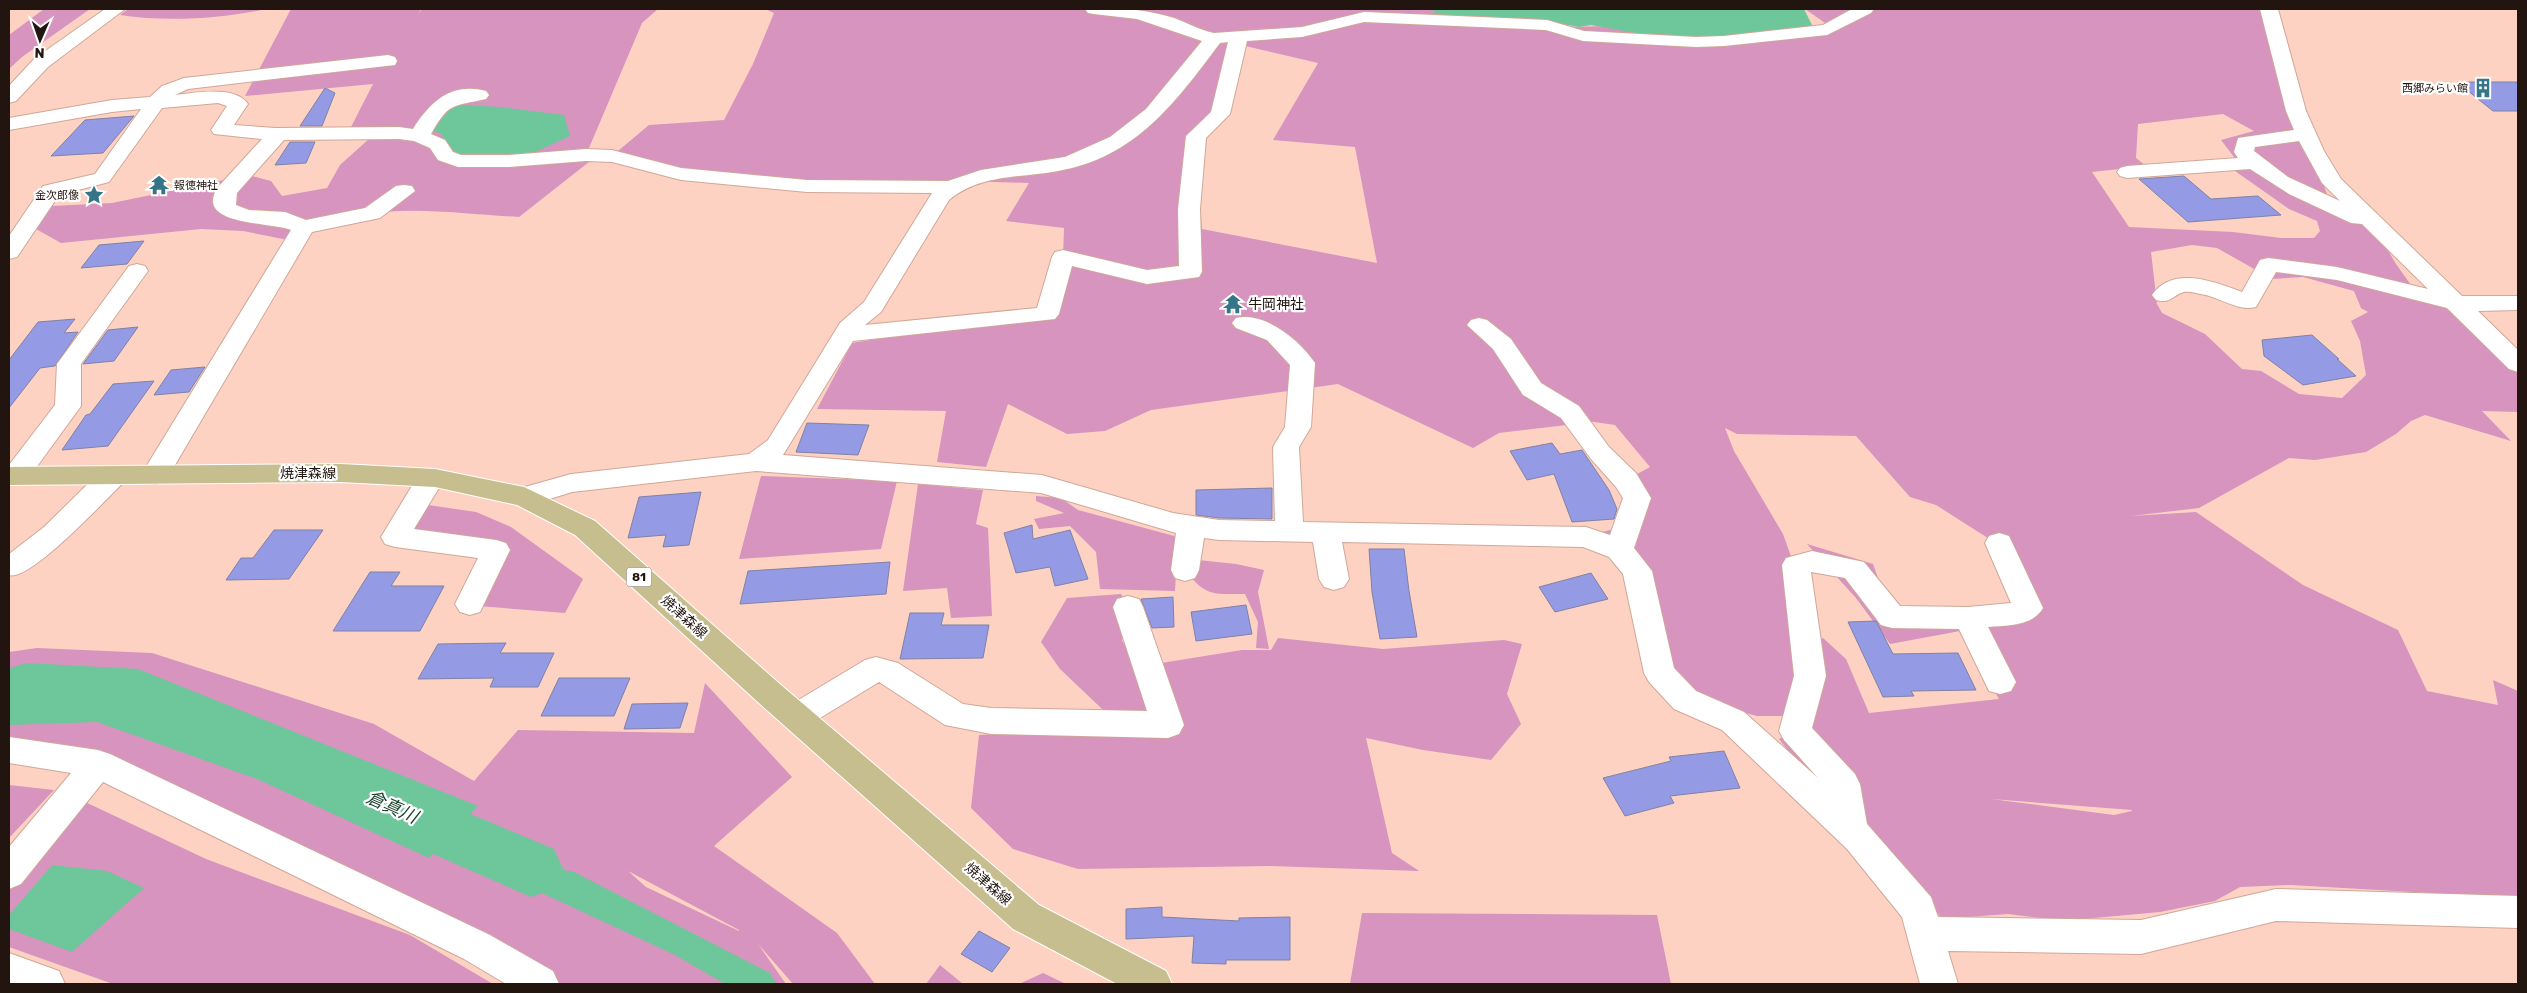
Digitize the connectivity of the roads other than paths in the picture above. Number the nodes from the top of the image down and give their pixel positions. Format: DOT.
graph roads {
  1 [pos="116,9"];
  2 [pos="1094,9"];
  3 [pos="1865,9"];
  4 [pos="2269,9"];
  5 [pos="1239,36"];
  6 [pos="1214,38"];
  7 [pos="388,61"];
  8 [pos="479,95"];
  9 [pos="9,97"];
  10 [pos="149,103"];
  11 [pos="9,124"];
  12 [pos="117,125"];
  13 [pos="278,134"];
  14 [pos="2306,134"];
  15 [pos="419,136"];
  16 [pos="2252,164"];
  17 [pos="2127,172"];
  18 [pos="952,187"];
  19 [pos="404,191"];
  20 [pos="33,217"];
  21 [pos="9,222"];
  22 [pos="304,227"];
  23 [pos="2378,227"];
  24 [pos="9,252"];
  25 [pos="137,271"];
  26 [pos="2164,295"];
  27 [pos="2456,302"];
  28 [pos="2518,303"];
  29 [pos="1244,323"];
  30 [pos="1479,325"];
  31 [pos="845,334"];
  32 [pos="2518,364"];
  33 [pos="756,462"];
  34 [pos="114,475"];
  35 [pos="154,475"];
  36 [pos="12,476"];
  37 [pos="431,478"];
  38 [pos="524,497"];
  39 [pos="1191,526"];
  40 [pos="1289,532"];
  41 [pos="1326,532"];
  42 [pos="1999,543"];
  43 [pos="1619,550"];
  44 [pos="13,566"];
  45 [pos="1185,570"];
  46 [pos="1334,579"];
  47 [pos="470,604"];
  48 [pos="1128,607"];
  49 [pos="1968,618"];
  50 [pos="2000,682"];
  51 [pos="796,717"];
  52 [pos="9,750"];
  53 [pos="98,764"];
  54 [pos="1851,830"];
  55 [pos="9,873"];
  56 [pos="2518,912"];
  57 [pos="1925,934"];
  58 [pos="9,970"];
  59 [pos="46,984"];
  60 [pos="540,984"];
  61 [pos="1153,984"];
  62 [pos="1939,984"];
  1 -- 9 [label="street"];
  2 -- 6 [label="street"];
  3 -- 5 [label="street"];
  4 -- 14 [label="street"];
  5 -- 6 [label="street"];
  5 -- 31 [label="street"];
  6 -- 18 [label="street"];
  7 -- 10 [label="street"];
  8 -- 15 [label="street"];
  10 -- 11 [label="street"];
  10 -- 12 [label="street"];
  10 -- 13 [label="street"];
  10 -- 20 [label="street"];
  13 -- 15 [label="street"];
  13 -- 22 [label="street"];
  14 -- 16 [label="street"];
  14 -- 23 [label="street"];
  15 -- 18 [label="street"];
  16 -- 17 [label="street"];
  16 -- 23 [label="street"];
  18 -- 31 [label="street"];
  19 -- 22 [label="street"];
  20 -- 21 [label="street"];
  20 -- 24 [label="street"];
  22 -- 35 [label="street"];
  23 -- 27 [label="street"];
  25 -- 36 [label="street"];
  26 -- 27 [label="street"];
  27 -- 28 [label="street"];
  27 -- 32 [label="street"];
  29 -- 40 [label="street"];
  30 -- 43 [label="street"];
  31 -- 33 [label="street"];
  33 -- 38 [label="street"];
  33 -- 39 [label="street"];
  34 -- 35 [label="main road, 焼津森線 / 81"];
  34 -- 36 [label="main road, 焼津森線 / 81"];
  34 -- 44 [label="street"];
  35 -- 37 [label="main road, 焼津森線 / 81"];
  37 -- 38 [label="main road, 焼津森線 / 81"];
  37 -- 47 [label="street"];
  38 -- 51 [label="main road, 焼津森線 / 81"];
  39 -- 40 [label="street"];
  39 -- 45 [label="street"];
  40 -- 41 [label="street"];
  41 -- 43 [label="street"];
  41 -- 46 [label="street"];
  42 -- 49 [label="street"];
  43 -- 54 [label="street"];
  48 -- 51 [label="street"];
  49 -- 50 [label="street"];
  49 -- 54 [label="street"];
  51 -- 61 [label="main road, 焼津森線 / 81"];
  52 -- 53 [label="street"];
  53 -- 55 [label="street"];
  53 -- 60 [label="street"];
  54 -- 57 [label="street"];
  56 -- 57 [label="street"];
  57 -- 62 [label="street"];
  58 -- 59 [label="street"];
}
